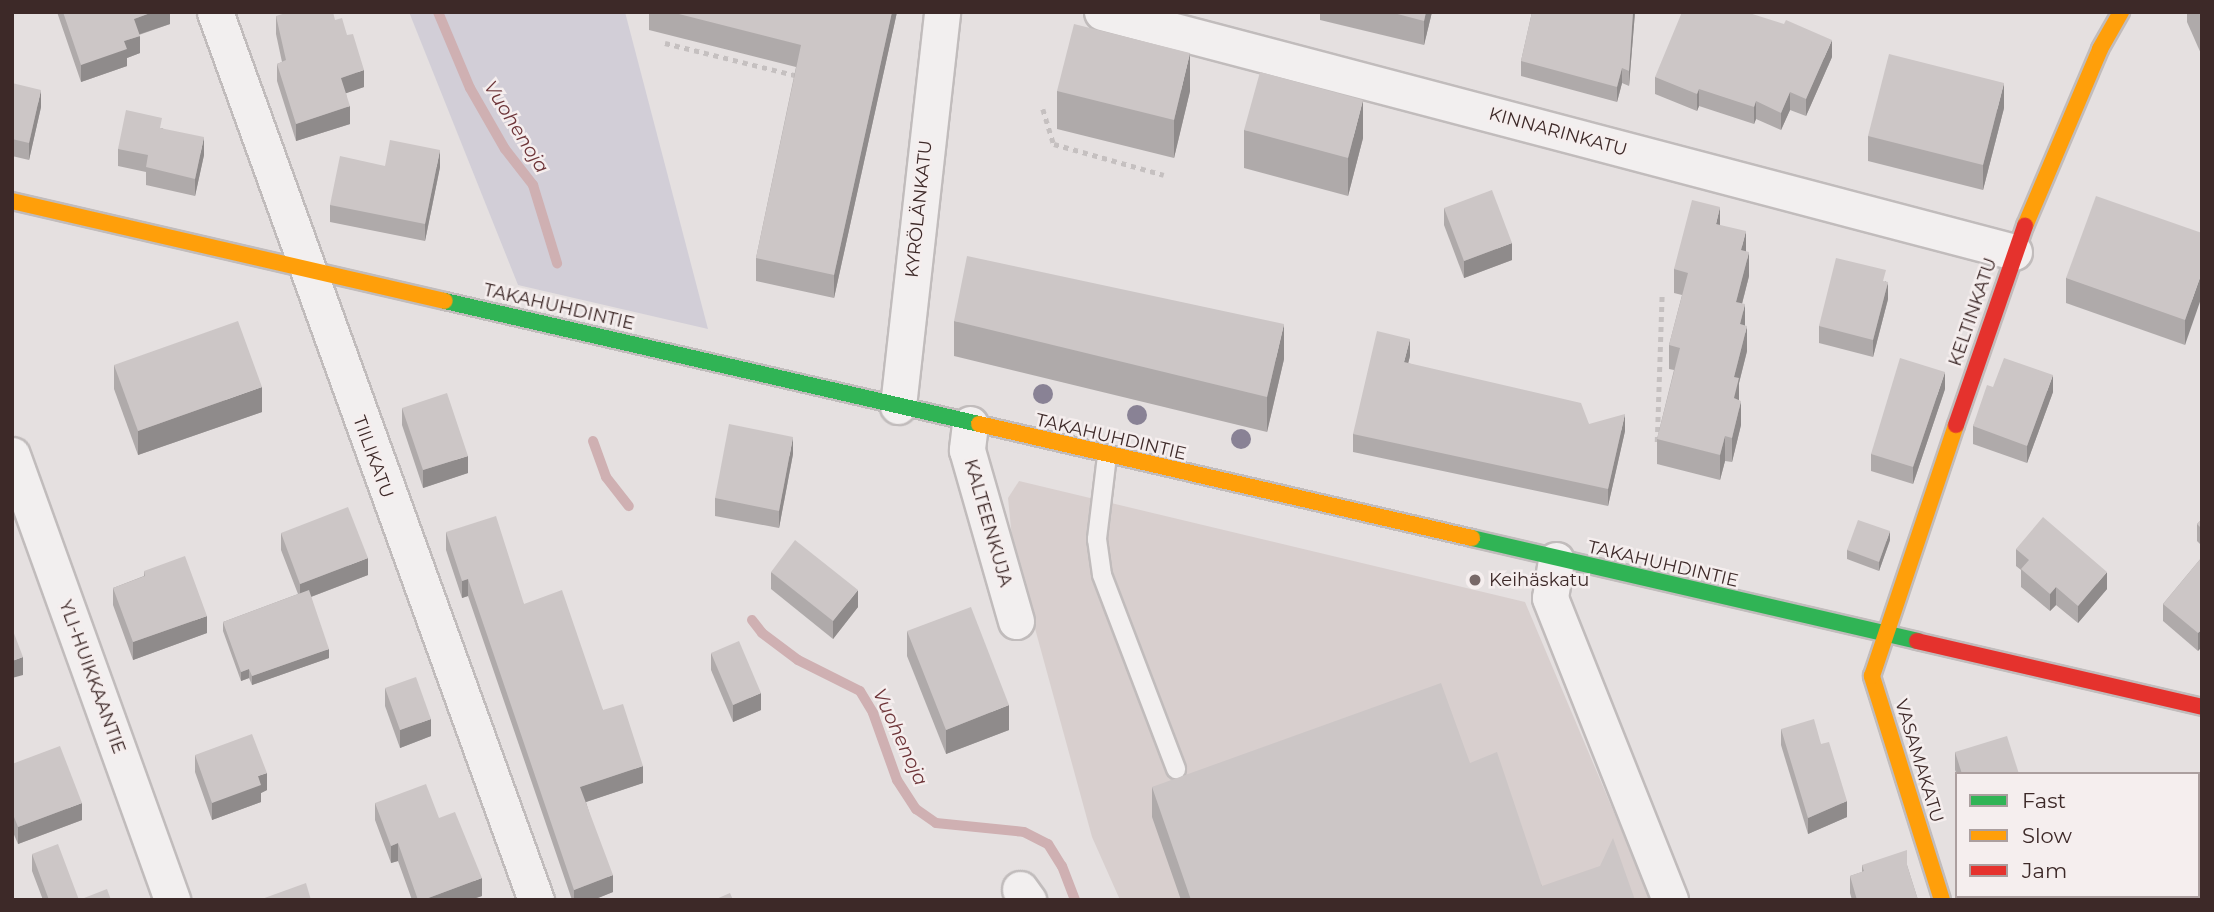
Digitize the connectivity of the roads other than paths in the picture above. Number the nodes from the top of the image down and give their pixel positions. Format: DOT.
graph roads {
  1 [pos="215,12"];
  2 [pos="942,12"];
  3 [pos="1102,12"];
  4 [pos="2121,12"];
  5 [pos="12,201"];
  6 [pos="2014,252"];
  7 [pos="304,267"];
  8 [pos="898,406"];
  9 [pos="970,424"];
  10 [pos="12,455"];
  11 [pos="1107,456"];
  12 [pos="1556,560"];
  13 [pos="1016,621"];
  14 [pos="1883,633"];
  15 [pos="2202,707"];
  16 [pos="1176,769"];
  17 [pos="172,900"];
  18 [pos="536,900"];
  19 [pos="1671,900"];
  20 [pos="1942,900"];
  1 -- 7 [label="street, TIILIKATU"];
  2 -- 8 [label="street, KYRÖLÄNKATU"];
  3 -- 6 [label="street, KINNARINKATU"];
  4 -- 6 [label="street, KELTINKATU"];
  5 -- 7 [label="street, TAKAHUHDINTIE"];
  6 -- 14 [label="street, KELTINKATU"];
  7 -- 8 [label="street, TAKAHUHDINTIE"];
  7 -- 18 [label="street, TIILIKATU"];
  8 -- 9 [label="street, TAKAHUHDINTIE"];
  9 -- 11 [label="street, TAKAHUHDINTIE"];
  9 -- 13 [label="street, KALTEENKUJA"];
  10 -- 17 [label="street, YLI-HUIKKAANTIE"];
  11 -- 12 [label="street, TAKAHUHDINTIE"];
  11 -- 16 [label="lane"];
  12 -- 14 [label="street, TAKAHUHDINTIE"];
  12 -- 19 [label="street"];
  14 -- 15 [label="street, TAKAHUHDINTIE"];
  14 -- 20 [label="street, VASAMAKATU"];
}
